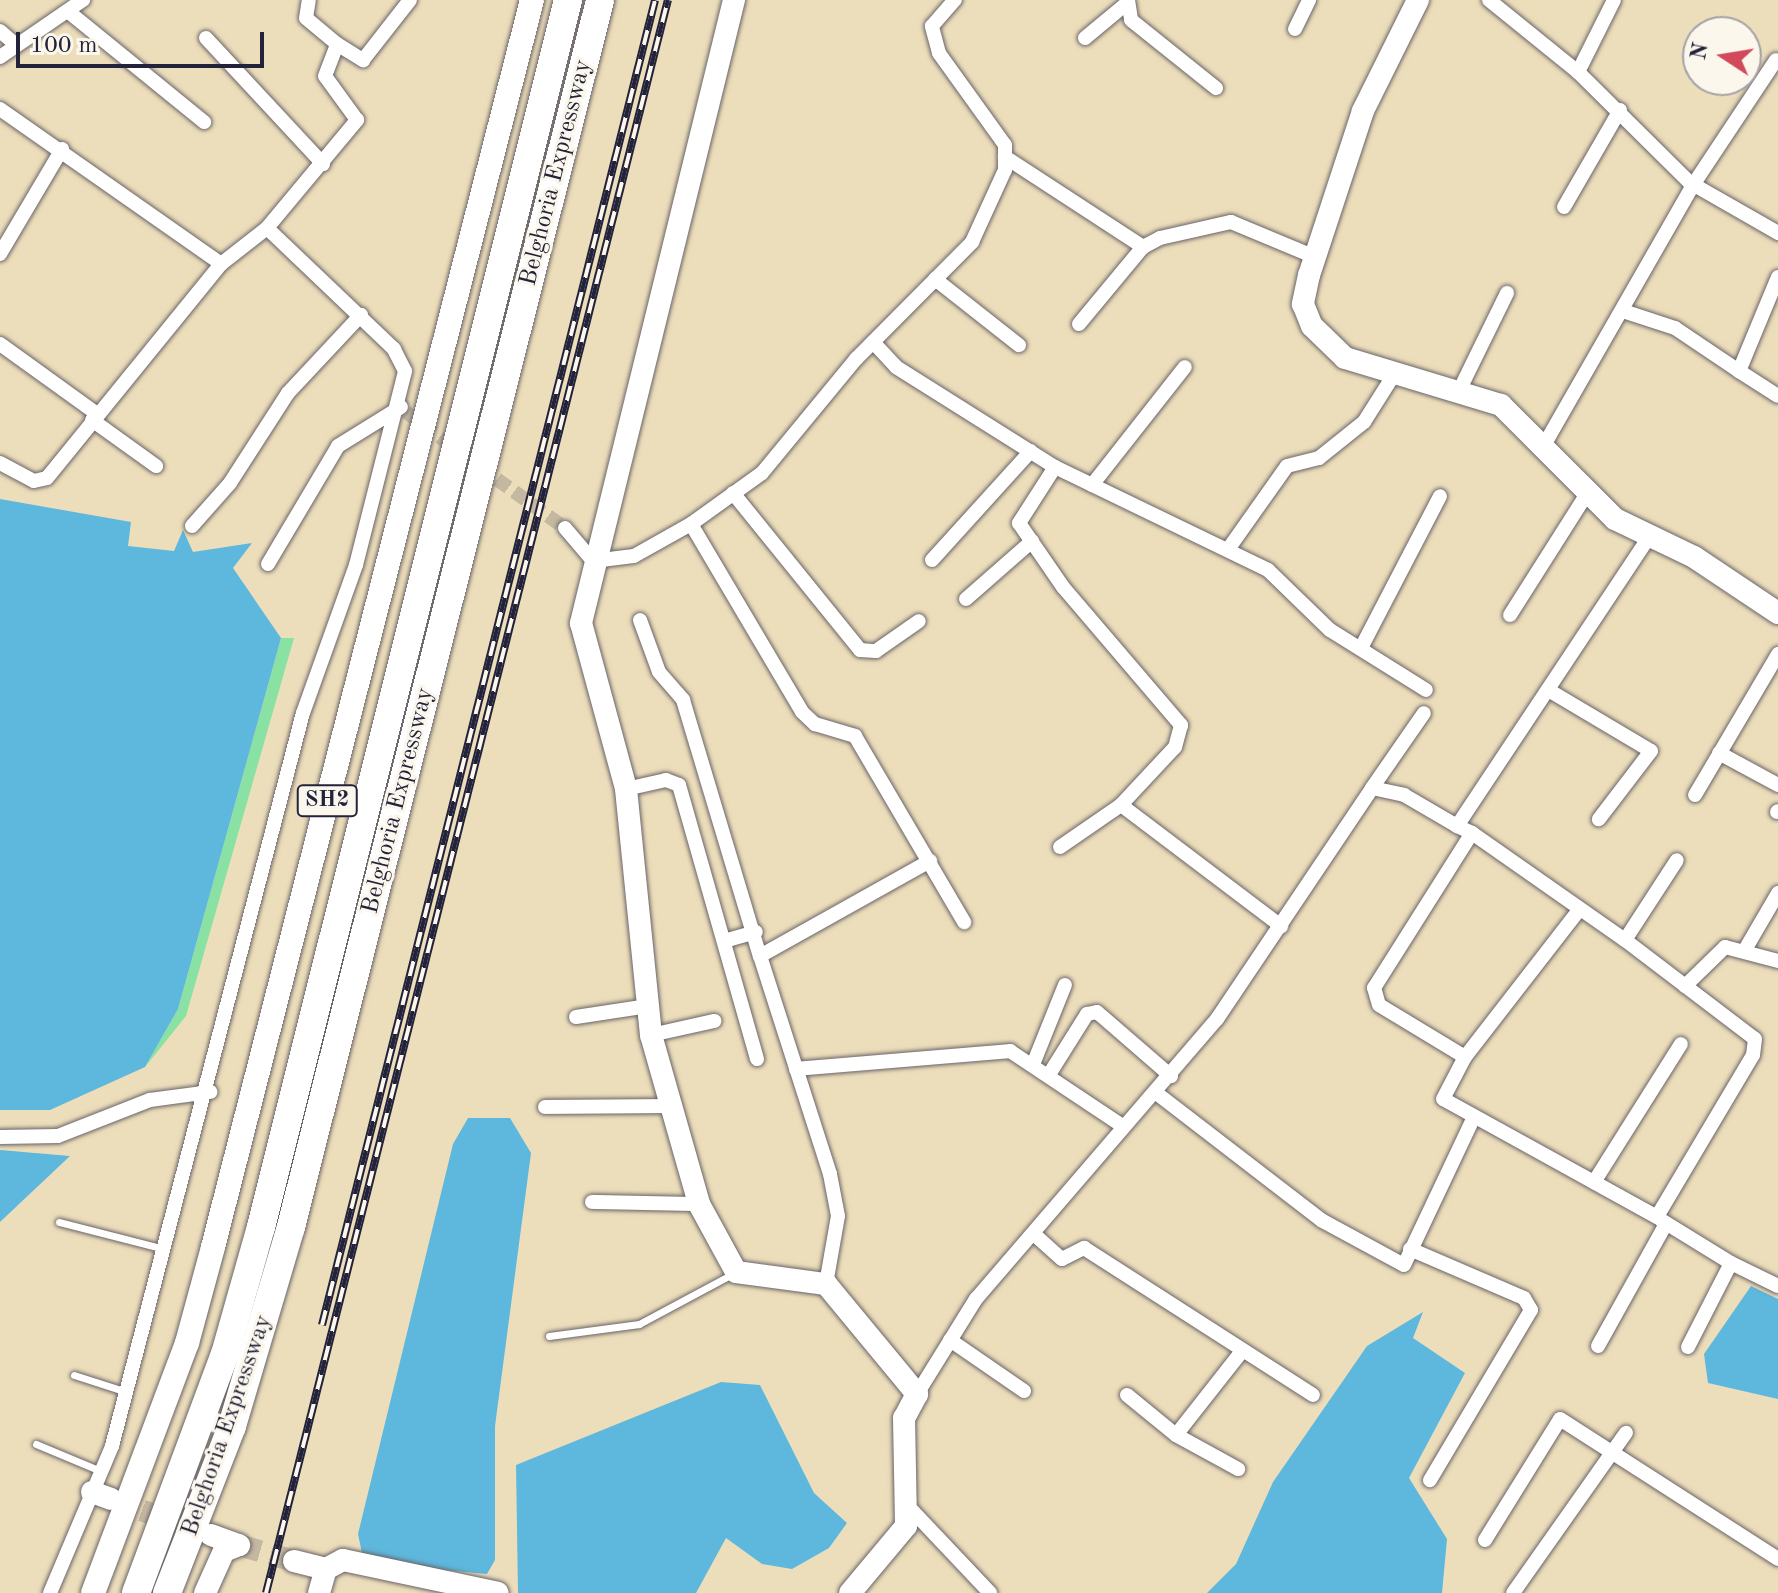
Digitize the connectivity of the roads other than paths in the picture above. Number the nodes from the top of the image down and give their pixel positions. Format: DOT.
graph roads {
  1 [pos="83,0"];
  2 [pos="309,0"];
  3 [pos="410,0"];
  4 [pos="532,0"];
  5 [pos="568,0"];
  6 [pos="600,0"];
  7 [pos="734,0"];
  8 [pos="955,0"];
  9 [pos="1309,0"];
  10 [pos="1418,0"];
  11 [pos="1489,0"];
  12 [pos="1614,0"];
  13 [pos="1127,2"];
  14 [pos="70,13"];
  15 [pos="1295,29"];
  16 [pos="0,31"];
  17 [pos="206,38"];
  18 [pos="1085,38"];
  19 [pos="14,43"];
  20 [pos="337,44"];
  21 [pos="0,57"];
  22 [pos="1776,60"];
  23 [pos="1578,72"];
  24 [pos="1216,88"];
  25 [pos="0,109"];
  26 [pos="1620,110"];
  27 [pos="204,122"];
  28 [pos="62,149"];
  29 [pos="1005,157"];
  30 [pos="323,164"];
  31 [pos="1693,185"];
  32 [pos="1564,207"];
  33 [pos="267,228"];
  34 [pos="1778,233"];
  35 [pos="1143,247"];
  36 [pos="0,254"];
  37 [pos="1315,257"];
  38 [pos="221,264"];
  39 [pos="1778,277"];
  40 [pos="935,279"];
  41 [pos="1507,293"];
  42 [pos="1623,311"];
  43 [pos="361,315"];
  44 [pos="1079,324"];
  45 [pos="873,342"];
  46 [pos="0,344"];
  47 [pos="1019,345"];
  48 [pos="1185,367"];
  49 [pos="1739,371"];
  50 [pos="1395,373"];
  51 [pos="1460,389"];
  52 [pos="1778,396"];
  53 [pos="402,408"];
  54 [pos="95,417"];
  55 [pos="1543,447"];
  56 [pos="1031,451"];
  57 [pos="0,463"];
  58 [pos="156,466"];
  59 [pos="1055,467"];
  60 [pos="1092,485"];
  61 [pos="1588,492"];
  62 [pos="733,493"];
  63 [pos="1440,496"];
  64 [pos="691,524"];
  65 [pos="192,526"];
  66 [pos="565,528"];
  67 [pos="1650,536"];
  68 [pos="1032,541"];
  69 [pos="1229,548"];
  70 [pos="932,560"];
  71 [pos="593,561"];
  72 [pos="268,564"];
  73 [pos="966,599"];
  74 [pos="1778,613"];
  75 [pos="1510,615"];
  76 [pos="640,620"];
  77 [pos="919,621"];
  78 [pos="1361,648"];
  79 [pos="1778,654"];
  80 [pos="1426,690"];
  81 [pos="1550,691"];
  82 [pos="1424,713"];
  83 [pos="1719,753"];
  84 [pos="1778,785"];
  85 [pos="1372,788"];
  86 [pos="626,789"];
  87 [pos="1695,795"];
  88 [pos="1121,805"];
  89 [pos="1599,819"];
  90 [pos="1457,826"];
  91 [pos="1472,833"];
  92 [pos="1060,847"];
  93 [pos="1677,860"];
  94 [pos="930,861"];
  95 [pos="1778,893"];
  96 [pos="1580,909"];
  97 [pos="964,922"];
  98 [pos="1281,926"];
  99 [pos="756,932"];
  100 [pos="1625,940"];
  101 [pos="724,941"];
  102 [pos="1746,948"];
  103 [pos="760,956"];
  104 [pos="1778,961"];
  105 [pos="1065,985"];
  106 [pos="1685,986"];
  107 [pos="648,1006"];
  108 [pos="576,1017"];
  109 [pos="714,1021"];
  110 [pos="651,1035"];
  111 [pos="1681,1044"];
  112 [pos="1465,1057"];
  113 [pos="757,1059"];
  114 [pos="1034,1062"];
  115 [pos="796,1069"];
  116 [pos="1050,1073"];
  117 [pos="1171,1076"];
  118 [pos="210,1092"];
  119 [pos="1155,1092"];
  120 [pos="666,1106"];
  121 [pos="545,1107"];
  122 [pos="1474,1117"];
  123 [pos="1121,1125"];
  124 [pos="0,1137"];
  125 [pos="1594,1182"];
  126 [pos="592,1202"];
  127 [pos="699,1204"];
  128 [pos="1662,1220"];
  129 [pos="59,1222"];
  130 [pos="1035,1235"];
  131 [pos="166,1249"];
  132 [pos="1410,1249"];
  133 [pos="1731,1263"];
  134 [pos="736,1272"];
  135 [pos="826,1284"];
  136 [pos="1778,1286"];
  137 [pos="549,1336"];
  138 [pos="950,1340"];
  139 [pos="1598,1346"];
  140 [pos="1688,1347"];
  141 [pos="1243,1350"];
  142 [pos="74,1375"];
  143 [pos="1024,1391"];
  144 [pos="127,1392"];
  145 [pos="917,1394"];
  146 [pos="1127,1395"];
  147 [pos="1313,1395"];
  148 [pos="1626,1433"];
  149 [pos="1176,1435"];
  150 [pos="36,1444"];
  151 [pos="1614,1452"];
  152 [pos="1238,1469"];
  153 [pos="101,1471"];
  154 [pos="1430,1480"];
  155 [pos="905,1503"];
  156 [pos="211,1535"];
  157 [pos="1485,1540"];
  158 [pos="1778,1559"];
  159 [pos="294,1561"];
  160 [pos="326,1569"];
  161 [pos="209,1586"];
  162 [pos="50,1593"];
  163 [pos="93,1593"];
  164 [pos="136,1593"];
  165 [pos="167,1593"];
  166 [pos="319,1593"];
  167 [pos="498,1593"];
  168 [pos="850,1593"];
  169 [pos="990,1593"];
  170 [pos="1513,1593"];
  1 -- 14 [label="street"];
  2 -- 20 [label="street"];
  3 -- 20 [label="street"];
  4 -- 163 [label="main road, SH2"];
  5 -- 164 [label="highway, Belghoria Expressway"];
  6 -- 165 [label="highway, Belghoria Expressway"];
  7 -- 71 [label="street"];
  8 -- 29 [label="street"];
  9 -- 15 [label="street"];
  10 -- 37 [label="street"];
  11 -- 23 [label="street"];
  12 -- 23 [label="street"];
  13 -- 18 [label="street"];
  13 -- 24 [label="street"];
  14 -- 19 [label="street"];
  14 -- 27 [label="street"];
  16 -- 19 [label="street"];
  17 -- 30 [label="street"];
  19 -- 21 [label="street"];
  20 -- 30 [label="street"];
  22 -- 31 [label="street"];
  23 -- 26 [label="street"];
  25 -- 28 [label="street"];
  26 -- 31 [label="street"];
  26 -- 32 [label="street"];
  28 -- 36 [label="street"];
  28 -- 38 [label="street"];
  29 -- 35 [label="street"];
  29 -- 40 [label="street"];
  30 -- 33 [label="street"];
  31 -- 34 [label="street"];
  31 -- 42 [label="street"];
  33 -- 38 [label="street"];
  33 -- 43 [label="street"];
  35 -- 37 [label="street"];
  35 -- 44 [label="street"];
  37 -- 50 [label="street"];
  38 -- 54 [label="street"];
  39 -- 49 [label="street"];
  40 -- 45 [label="street"];
  40 -- 47 [label="street"];
  41 -- 51 [label="street"];
  42 -- 49 [label="street"];
  42 -- 55 [label="street"];
  43 -- 53 [label="street"];
  43 -- 65 [label="street"];
  45 -- 56 [label="street"];
  45 -- 62 [label="street"];
  46 -- 54 [label="street"];
  48 -- 60 [label="street"];
  49 -- 52 [label="street"];
  50 -- 51 [label="street"];
  50 -- 69 [label="street"];
  51 -- 55 [label="street"];
  53 -- 72 [label="street"];
  53 -- 118 [label="street"];
  54 -- 57 [label="street"];
  54 -- 58 [label="street"];
  55 -- 61 [label="street"];
  56 -- 59 [label="street"];
  56 -- 70 [label="street"];
  59 -- 60 [label="street"];
  59 -- 68 [label="street"];
  60 -- 69 [label="street"];
  61 -- 67 [label="street"];
  61 -- 75 [label="street"];
  62 -- 64 [label="street"];
  62 -- 77 [label="street"];
  63 -- 78 [label="street"];
  64 -- 71 [label="street"];
  64 -- 94 [label="street"];
  66 -- 71 [label="street"];
  67 -- 74 [label="street"];
  67 -- 81 [label="street"];
  68 -- 73 [label="street"];
  68 -- 88 [label="street"];
  69 -- 78 [label="street"];
  71 -- 86 [label="street"];
  76 -- 99 [label="street"];
  78 -- 80 [label="street"];
  79 -- 83 [label="street"];
  81 -- 89 [label="street"];
  81 -- 90 [label="street"];
  82 -- 85 [label="street"];
  83 -- 84 [label="street"];
  83 -- 87 [label="street"];
  85 -- 90 [label="street"];
  85 -- 98 [label="street"];
  86 -- 101 [label="street"];
  86 -- 107 [label="street"];
  88 -- 92 [label="street"];
  88 -- 98 [label="street"];
  90 -- 91 [label="street"];
  91 -- 96 [label="street"];
  91 -- 112 [label="street"];
  93 -- 100 [label="street"];
  94 -- 97 [label="street"];
  94 -- 103 [label="street"];
  95 -- 102 [label="street"];
  96 -- 100 [label="street"];
  96 -- 112 [label="street"];
  98 -- 117 [label="street"];
  99 -- 101 [label="street"];
  99 -- 103 [label="street"];
  100 -- 106 [label="street"];
  101 -- 113 [label="street"];
  102 -- 104 [label="street"];
  102 -- 106 [label="street"];
  103 -- 115 [label="street"];
  105 -- 114 [label="street"];
  106 -- 128 [label="street"];
  107 -- 108 [label="street"];
  107 -- 110 [label="street"];
  109 -- 110 [label="street"];
  110 -- 120 [label="street"];
  111 -- 125 [label="street"];
  112 -- 122 [label="street"];
  114 -- 115 [label="street"];
  114 -- 116 [label="street"];
  115 -- 135 [label="street"];
  116 -- 117 [label="street"];
  116 -- 123 [label="street"];
  117 -- 119 [label="street"];
  118 -- 124 [label="street"];
  118 -- 131 [label="street"];
  119 -- 123 [label="street"];
  119 -- 132 [label="street"];
  120 -- 121 [label="street"];
  120 -- 127 [label="street"];
  122 -- 125 [label="street"];
  122 -- 132 [label="street"];
  123 -- 130 [label="street"];
  125 -- 128 [label="street"];
  126 -- 127 [label="street"];
  127 -- 134 [label="street"];
  128 -- 133 [label="street"];
  128 -- 139 [label="street"];
  129 -- 131 [label="lane"];
  130 -- 138 [label="street"];
  130 -- 141 [label="street"];
  131 -- 144 [label="street"];
  132 -- 154 [label="street"];
  133 -- 136 [label="street"];
  133 -- 140 [label="street"];
  134 -- 135 [label="street"];
  134 -- 137 [label="lane"];
  135 -- 145 [label="street"];
  138 -- 143 [label="street"];
  138 -- 145 [label="street"];
  141 -- 147 [label="street"];
  141 -- 149 [label="street"];
  142 -- 144 [label="lane"];
  144 -- 153 [label="street"];
  145 -- 155 [label="street"];
  146 -- 149 [label="street"];
  148 -- 151 [label="street"];
  149 -- 152 [label="street"];
  150 -- 153 [label="lane"];
  151 -- 157 [label="street"];
  151 -- 158 [label="street"];
  151 -- 170 [label="street"];
  153 -- 162 [label="street"];
  155 -- 168 [label="street"];
  155 -- 169 [label="street"];
  156 -- 161 [label="street"];
  159 -- 160 [label="street"];
  160 -- 166 [label="street"];
  160 -- 167 [label="street"];
}
